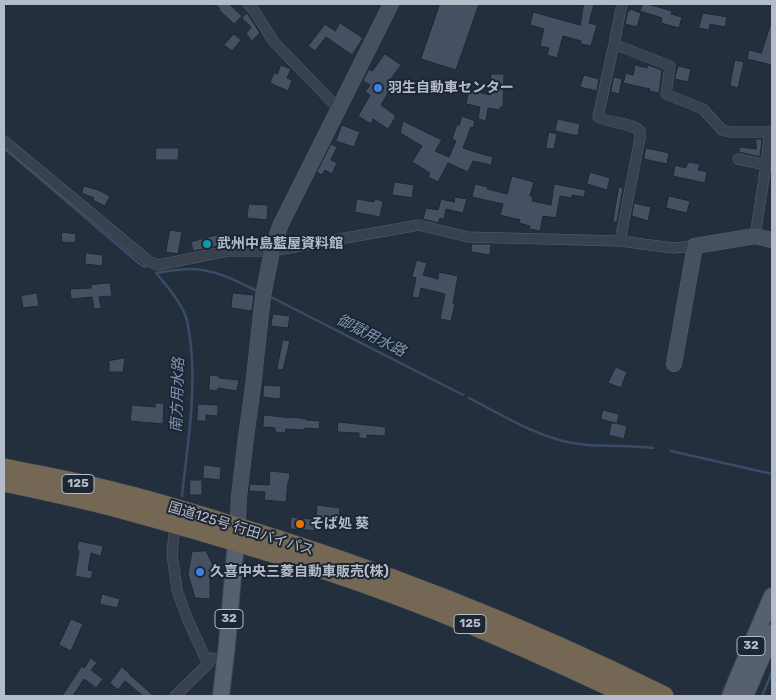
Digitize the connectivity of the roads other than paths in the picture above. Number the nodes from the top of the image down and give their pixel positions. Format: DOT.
graph roads {
  1 [pos="248,4"];
  2 [pos="391,4"];
  3 [pos="622,4"];
  4 [pos="614,44"];
  5 [pos="338,108"];
  6 [pos="772,133"];
  7 [pos="4,141"];
  8 [pos="738,159"];
  9 [pos="766,165"];
  10 [pos="755,236"];
  11 [pos="620,240"];
  12 [pos="772,240"];
  13 [pos="695,246"];
  14 [pos="272,251"];
  15 [pos="674,364"];
  16 [pos="4,468"];
  17 [pos="4,482"];
  18 [pos="176,524"];
  19 [pos="237,534"];
  20 [pos="772,596"];
  21 [pos="772,632"];
  22 [pos="175,696"];
  23 [pos="221,696"];
  24 [pos="630,696"];
  25 [pos="664,696"];
  26 [pos="730,696"];
  27 [pos="745,696"];
  1 -- 5 [label="street"];
  2 -- 5 [label="street"];
  3 -- 4 [label="street"];
  4 -- 6 [label="street"];
  4 -- 11 [label="street"];
  5 -- 14 [label="street"];
  6 -- 9 [label="street"];
  7 -- 14 [label="street"];
  8 -- 9 [label="street"];
  9 -- 10 [label="street"];
  10 -- 12 [label="street"];
  10 -- 13 [label="street"];
  11 -- 13 [label="street"];
  11 -- 14 [label="street"];
  13 -- 15 [label="street"];
  14 -- 19 [label="street"];
  16 -- 19 [label="highway, 国道125号 行田バイパス / 125"];
  17 -- 18 [label="highway, 国道125号 行田バイパス / 125"];
  18 -- 19 [label="highway, 国道125号 行田バイパス / 125"];
  18 -- 22 [label="street"];
  19 -- 23 [label="main road, 32"];
  19 -- 24 [label="highway, 国道125号 行田バイパス / 125"];
  19 -- 25 [label="highway, 国道125号 行田バイパス / 125"];
  20 -- 26 [label="main road, 32"];
  21 -- 27 [label="main road, 32"];
}
